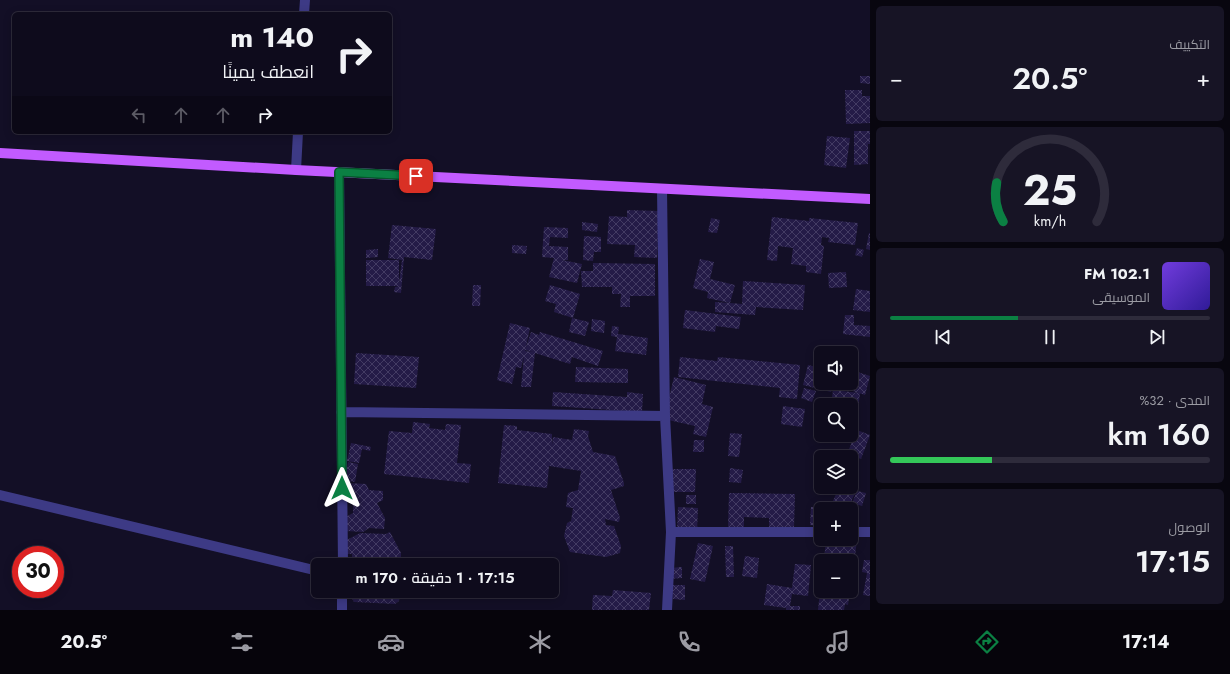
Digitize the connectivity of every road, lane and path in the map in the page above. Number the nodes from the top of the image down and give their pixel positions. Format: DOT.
graph roads {
  1 [pos="305,0"];
  2 [pos="304,12"];
  3 [pos="298,134"];
  4 [pos="0,153"];
  5 [pos="296,170"];
  6 [pos="339,172"];
  7 [pos="662,189"];
  8 [pos="870,199"];
  9 [pos="342,412"];
  10 [pos="665,416"];
  11 [pos="0,495"];
  12 [pos="671,532"];
  13 [pos="814,532"];
  14 [pos="858,532"];
  15 [pos="870,532"];
  16 [pos="342,558"];
  17 [pos="311,569"];
  18 [pos="342,598"];
  19 [pos="342,610"];
  20 [pos="667,610"];
  1 -- 2 [label="street"];
  3 -- 5 [label="street"];
  4 -- 5 [label="main road"];
  5 -- 6 [label="main road"];
  6 -- 7 [label="main road"];
  6 -- 9 [label="street"];
  7 -- 8 [label="main road"];
  7 -- 10 [label="street"];
  9 -- 10 [label="street"];
  9 -- 16 [label="street"];
  10 -- 12 [label="street"];
  11 -- 17 [label="street"];
  12 -- 13 [label="street"];
  12 -- 20 [label="street"];
  14 -- 15 [label="street"];
  18 -- 19 [label="street"];
}
